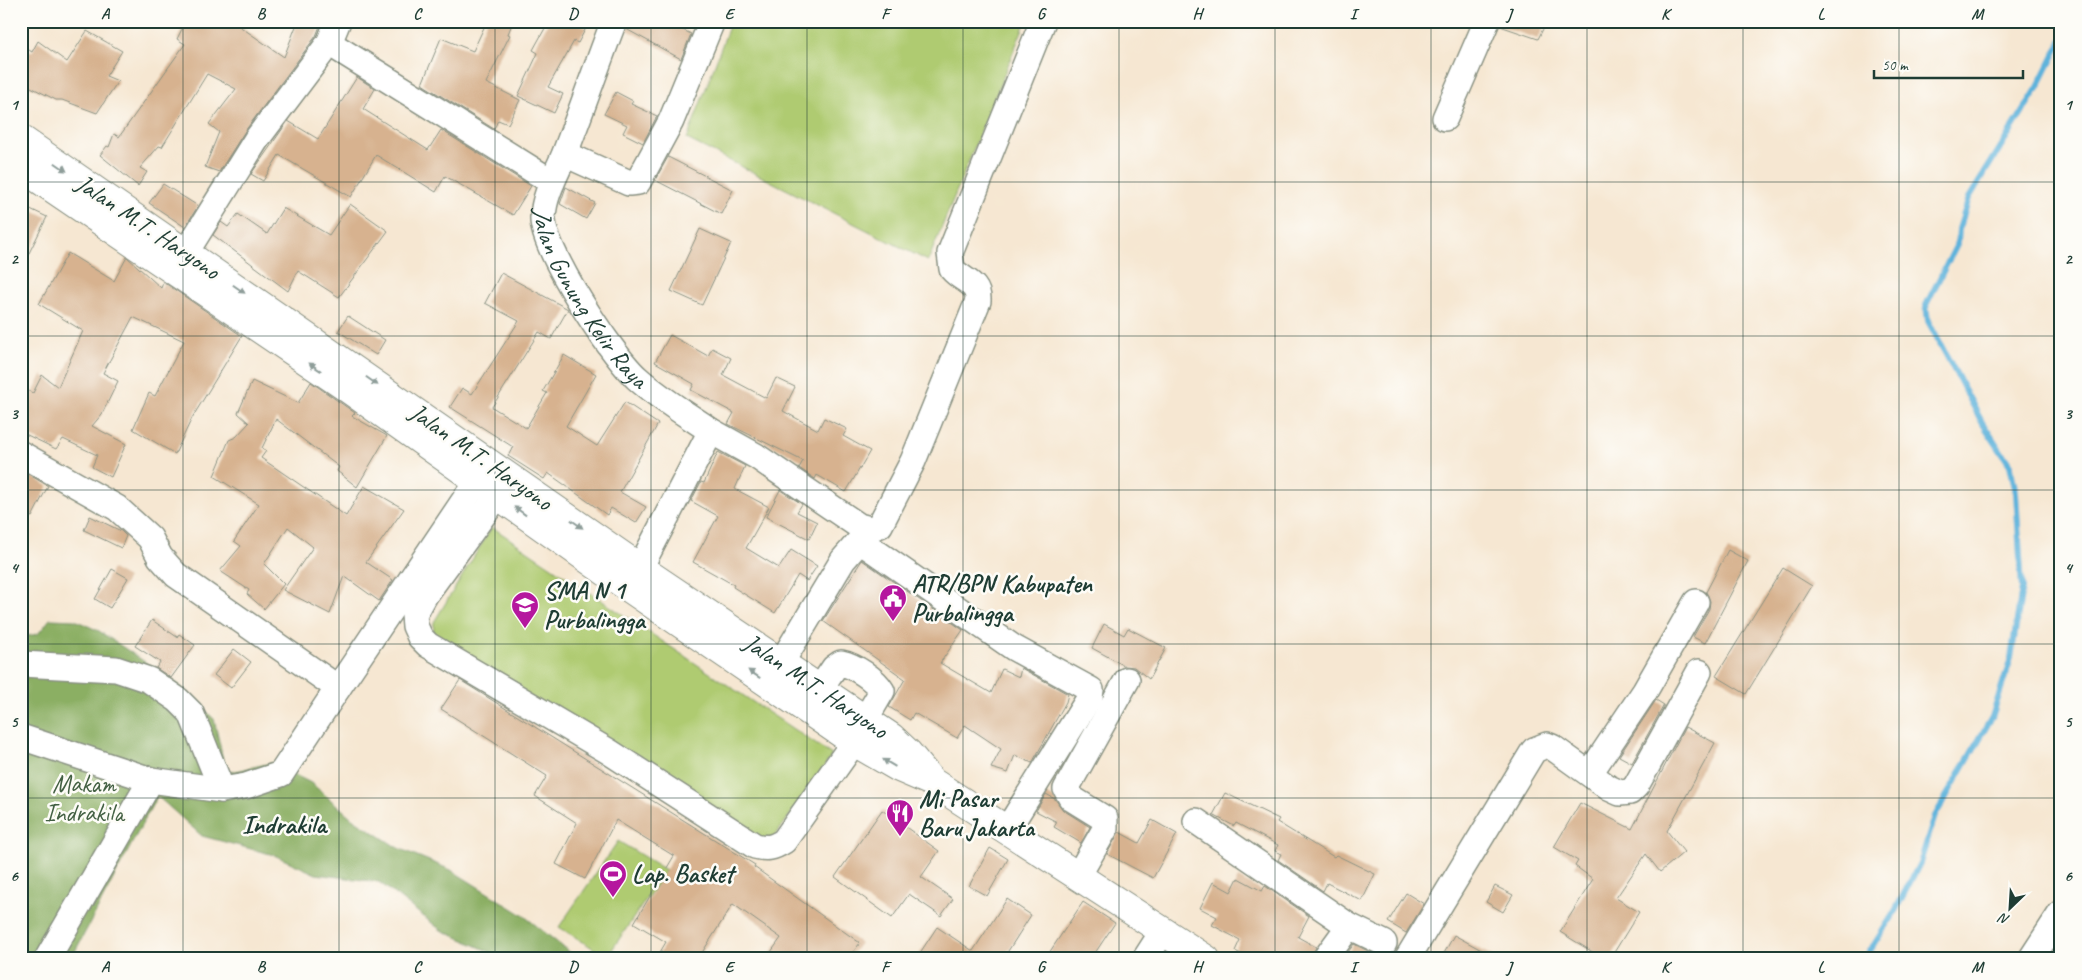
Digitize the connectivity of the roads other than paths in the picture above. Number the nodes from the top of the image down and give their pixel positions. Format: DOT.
graph roads {
  1 [pos="614,21"];
  2 [pos="712,21"];
  3 [pos="1044,21"];
  4 [pos="1487,21"];
  5 [pos="333,32"];
  6 [pos="1445,118"];
  7 [pos="21,139"];
  8 [pos="564,154"];
  9 [pos="21,167"];
  10 [pos="552,182"];
  11 [pos="186,252"];
  12 [pos="711,431"];
  13 [pos="21,454"];
  14 [pos="488,480"];
  15 [pos="865,535"];
  16 [pos="640,568"];
  17 [pos="1696,602"];
  18 [pos="781,663"];
  19 [pos="21,664"];
  20 [pos="1699,672"];
  21 [pos="1127,680"];
  22 [pos="338,688"];
  23 [pos="818,690"];
  24 [pos="860,731"];
  25 [pos="21,737"];
  26 [pos="1590,773"];
  27 [pos="152,780"];
  28 [pos="222,790"];
  29 [pos="1196,821"];
  30 [pos="1007,830"];
  31 [pos="1078,876"];
  32 [pos="2061,913"];
  33 [pos="1349,926"];
  34 [pos="1163,930"];
  35 [pos="1384,943"];
  36 [pos="46,959"];
  37 [pos="1145,959"];
  38 [pos="1206,959"];
  39 [pos="1325,959"];
  40 [pos="1407,959"];
  41 [pos="2031,959"];
  1 -- 8 [label="street, Jalan Gunung Kelir Raya"];
  2 -- 8 [label="street"];
  3 -- 15 [label="street"];
  4 -- 6 [label="street"];
  5 -- 10 [label="street"];
  5 -- 11 [label="street"];
  7 -- 11 [label="main road, Jalan M.T. Haryono, one-way"];
  8 -- 10 [label="street, Jalan Gunung Kelir Raya"];
  14 -- 9 [label="main road, Jalan M.T. Haryono, one-way"];
  10 -- 12 [label="street, Jalan Gunung Kelir Raya"];
  11 -- 14 [label="main road, Jalan M.T. Haryono, one-way"];
  12 -- 15 [label="street, Jalan Gunung Kelir Raya"];
  12 -- 16 [label="street"];
  13 -- 22 [label="street"];
  14 -- 16 [label="main road, Jalan M.T. Haryono, one-way"];
  14 -- 22 [label="street"];
  24 -- 14 [label="main road, Jalan M.T. Haryono, one-way"];
  14 -- 24 [label="street"];
  15 -- 18 [label="street"];
  15 -- 30 [label="street, Jalan Gunung Kelir Raya"];
  16 -- 18 [label="main road, Jalan M.T. Haryono"];
  17 -- 26 [label="street"];
  18 -- 23 [label="main road, Jalan M.T. Haryono"];
  19 -- 28 [label="street"];
  20 -- 26 [label="street"];
  21 -- 31 [label="street"];
  22 -- 28 [label="street"];
  23 -- 24 [label="main road, Jalan M.T. Haryono"];
  23 -- 24 [label="street"];
  24 -- 30 [label="main road, Jalan M.T. Haryono"];
  25 -- 27 [label="street"];
  26 -- 40 [label="street"];
  27 -- 28 [label="street"];
  27 -- 36 [label="street"];
  29 -- 33 [label="street"];
  30 -- 31 [label="main road, Jalan M.T. Haryono"];
  31 -- 34 [label="main road, Jalan M.T. Haryono"];
  32 -- 41 [label="street"];
  33 -- 35 [label="street"];
  33 -- 39 [label="street"];
  34 -- 37 [label="street"];
  34 -- 38 [label="main road, Jalan M.T. Haryono"];
}
